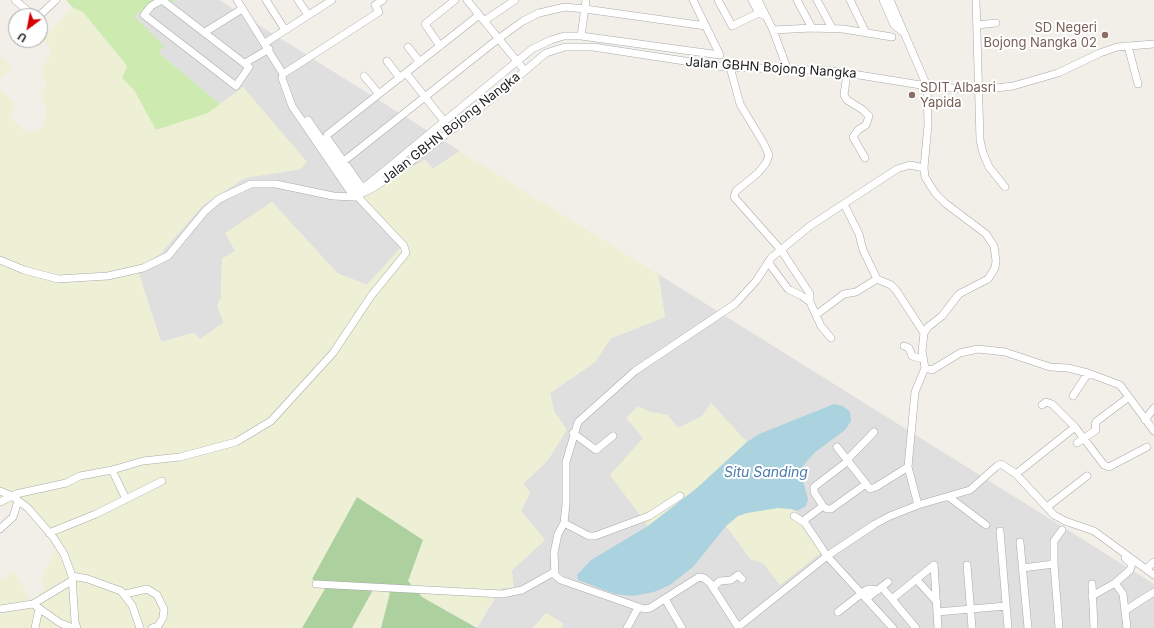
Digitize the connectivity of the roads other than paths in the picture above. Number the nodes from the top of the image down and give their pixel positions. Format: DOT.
graph roads {
  1 [pos="15,0"];
  2 [pos="56,0"];
  3 [pos="236,0"];
  4 [pos="266,0"];
  5 [pos="298,0"];
  6 [pos="331,0"];
  7 [pos="383,0"];
  8 [pos="455,0"];
  9 [pos="467,0"];
  10 [pos="515,0"];
  11 [pos="586,0"];
  12 [pos="693,0"];
  13 [pos="718,0"];
  14 [pos="752,0"];
  15 [pos="758,0"];
  16 [pos="797,0"];
  17 [pos="817,0"];
  18 [pos="850,0"];
  19 [pos="883,0"];
  20 [pos="890,0"];
  21 [pos="976,0"];
  22 [pos="373,3"];
  23 [pos="24,8"];
  24 [pos="48,8"];
  25 [pos="242,9"];
  26 [pos="585,9"];
  27 [pos="762,13"];
  28 [pos="308,15"];
  29 [pos="481,18"];
  30 [pos="996,23"];
  31 [pos="977,25"];
  32 [pos="706,26"];
  33 [pos="812,28"];
  34 [pos="832,28"];
  35 [pos="285,30"];
  36 [pos="773,30"];
  37 [pos="205,32"];
  38 [pos="866,33"];
  39 [pos="904,33"];
  40 [pos="581,36"];
  41 [pos="892,37"];
  42 [pos="498,39"];
  43 [pos="1154,44"];
  44 [pos="267,46"];
  45 [pos="440,46"];
  46 [pos="1128,46"];
  47 [pos="408,47"];
  48 [pos="720,55"];
  49 [pos="387,61"];
  50 [pos="420,62"];
  51 [pos="517,62"];
  52 [pos="245,63"];
  53 [pos="727,67"];
  54 [pos="787,68"];
  55 [pos="524,71"];
  56 [pos="406,73"];
  57 [pos="847,73"];
  58 [pos="283,74"];
  59 [pos="364,76"];
  60 [pos="400,78"];
  61 [pos="1138,84"];
  62 [pos="927,86"];
  63 [pos="979,90"];
  64 [pos="379,94"];
  65 [pos="426,97"];
  66 [pos="444,121"];
  67 [pos="865,158"];
  68 [pos="344,161"];
  69 [pos="924,168"];
  70 [pos="1005,187"];
  71 [pos="357,196"];
  72 [pos="844,204"];
  73 [pos="781,250"];
  74 [pos="0,260"];
  75 [pos="768,262"];
  76 [pos="877,279"];
  77 [pos="810,302"];
  78 [pos="816,315"];
  79 [pos="924,333"];
  80 [pos="831,338"];
  81 [pos="904,346"];
  82 [pos="923,360"];
  83 [pos="925,368"];
  84 [pos="1088,373"];
  85 [pos="1073,396"];
  86 [pos="1129,397"];
  87 [pos="1042,405"];
  88 [pos="1154,408"];
  89 [pos="1145,420"];
  90 [pos="1075,427"];
  91 [pos="1154,431"];
  92 [pos="874,432"];
  93 [pos="574,433"];
  94 [pos="613,436"];
  95 [pos="1084,438"];
  96 [pos="1077,443"];
  97 [pos="1147,446"];
  98 [pos="837,447"];
  99 [pos="848,461"];
  100 [pos="908,467"];
  101 [pos="112,470"];
  102 [pos="1016,474"];
  103 [pos="1087,476"];
  104 [pos="162,481"];
  105 [pos="866,484"];
  106 [pos="0,491"];
  107 [pos="680,496"];
  108 [pos="949,497"];
  109 [pos="15,498"];
  110 [pos="126,499"];
  111 [pos="0,502"];
  112 [pos="918,505"];
  113 [pos="823,506"];
  114 [pos="1047,507"];
  115 [pos="794,516"];
  116 [pos="803,521"];
  117 [pos="564,523"];
  118 [pos="986,525"];
  119 [pos="0,529"];
  120 [pos="1062,530"];
  121 [pos="1000,531"];
  122 [pos="49,533"];
  123 [pos="1020,542"];
  124 [pos="1107,545"];
  125 [pos="827,556"];
  126 [pos="1154,562"];
  127 [pos="1054,564"];
  128 [pos="967,565"];
  129 [pos="1022,568"];
  130 [pos="1146,569"];
  131 [pos="554,572"];
  132 [pos="1154,575"];
  133 [pos="72,578"];
  134 [pos="742,579"];
  135 [pos="916,579"];
  136 [pos="888,582"];
  137 [pos="1115,583"];
  138 [pos="316,584"];
  139 [pos="1092,584"];
  140 [pos="713,587"];
  141 [pos="878,590"];
  142 [pos="885,591"];
  143 [pos="1154,592"];
  144 [pos="125,594"];
  145 [pos="861,594"];
  146 [pos="1123,594"];
  147 [pos="1092,596"];
  148 [pos="665,599"];
  149 [pos="866,599"];
  150 [pos="892,599"];
  151 [pos="937,602"];
  152 [pos="1134,604"];
  153 [pos="1006,606"];
  154 [pos="36,607"];
  155 [pos="638,608"];
  156 [pos="0,609"];
  157 [pos="970,609"];
  158 [pos="1126,610"];
  159 [pos="838,612"];
  160 [pos="938,612"];
  161 [pos="737,627"];
  162 [pos="888,627"];
  163 [pos="35,628"];
  164 [pos="73,628"];
  165 [pos="77,628"];
  166 [pos="140,628"];
  167 [pos="152,628"];
  168 [pos="627,628"];
  169 [pos="682,628"];
  170 [pos="916,628"];
  171 [pos="938,628"];
  172 [pos="972,628"];
  173 [pos="1008,628"];
  174 [pos="1028,628"];
  175 [pos="1059,628"];
  176 [pos="1094,628"];
  177 [pos="1126,628"];
  1 -- 23 [label="street"];
  2 -- 24 [label="street"];
  3 -- 25 [label="street"];
  4 -- 35 [label="street"];
  5 -- 28 [label="street"];
  6 -- 28 [label="street"];
  7 -- 22 [label="street"];
  8 -- 45 [label="street"];
  9 -- 29 [label="street"];
  10 -- 29 [label="street"];
  11 -- 26 [label="street"];
  12 -- 32 [label="street"];
  13 -- 27 [label="street"];
  14 -- 27 [label="street"];
  15 -- 27 [label="street"];
  16 -- 33 [label="street"];
  17 -- 34 [label="street"];
  18 -- 38 [label="street"];
  19 -- 39 [label="street"];
  20 -- 39 [label="street"];
  21 -- 31 [label="street"];
  22 -- 58 [label="street"];
  25 -- 37 [label="street"];
  25 -- 44 [label="street"];
  26 -- 32 [label="street"];
  26 -- 40 [label="street"];
  26 -- 42 [label="street"];
  27 -- 36 [label="street"];
  28 -- 35 [label="street"];
  29 -- 42 [label="street"];
  29 -- 45 [label="street"];
  30 -- 31 [label="street"];
  31 -- 63 [label="street"];
  32 -- 48 [label="street"];
  33 -- 34 [label="street"];
  33 -- 36 [label="street"];
  34 -- 38 [label="street"];
  35 -- 44 [label="street"];
  36 -- 54 [label="street"];
  37 -- 52 [label="street"];
  37 -- 52 [label="street"];
  38 -- 41 [label="street"];
  39 -- 62 [label="street"];
  40 -- 48 [label="street"];
  40 -- 51 [label="street"];
  42 -- 51 [label="street"];
  42 -- 65 [label="street"];
  43 -- 46 [label="street, Jalan GBHN Bojong Nangka"];
  44 -- 52 [label="street"];
  44 -- 58 [label="street"];
  45 -- 50 [label="street"];
  46 -- 61 [label="street"];
  46 -- 63 [label="street, Jalan GBHN Bojong Nangka"];
  47 -- 50 [label="street"];
  48 -- 53 [label="street"];
  49 -- 60 [label="street"];
  50 -- 56 [label="street"];
  51 -- 55 [label="street"];
  51 -- 66 [label="street"];
  53 -- 54 [label="street, Jalan GBHN Bojong Nangka"];
  53 -- 55 [label="street, Jalan GBHN Bojong Nangka"];
  53 -- 73 [label="street"];
  54 -- 57 [label="street, Jalan GBHN Bojong Nangka"];
  55 -- 71 [label="street, Jalan GBHN Bojong Nangka"];
  56 -- 60 [label="street"];
  56 -- 65 [label="street"];
  57 -- 62 [label="street, Jalan GBHN Bojong Nangka"];
  57 -- 67 [label="street"];
  58 -- 71 [label="street"];
  59 -- 64 [label="street"];
  60 -- 64 [label="street"];
  62 -- 63 [label="street, Jalan GBHN Bojong Nangka"];
  62 -- 69 [label="street"];
  63 -- 70 [label="street"];
  64 -- 68 [label="street"];
  65 -- 66 [label="street"];
  65 -- 68 [label="street"];
  66 -- 68 [label="street"];
  69 -- 72 [label="street"];
  69 -- 79 [label="street"];
  71 -- 74 [label="street"];
  71 -- 101 [label="street"];
  72 -- 73 [label="street"];
  72 -- 76 [label="street"];
  73 -- 75 [label="street"];
  73 -- 77 [label="street"];
  75 -- 77 [label="street"];
  75 -- 93 [label="street"];
  76 -- 78 [label="street"];
  76 -- 79 [label="street"];
  77 -- 78 [label="street"];
  78 -- 80 [label="street"];
  79 -- 82 [label="street"];
  81 -- 82 [label="street"];
  82 -- 83 [label="street"];
  83 -- 84 [label="street"];
  83 -- 100 [label="street"];
  84 -- 85 [label="street"];
  84 -- 86 [label="street"];
  86 -- 89 [label="street"];
  86 -- 95 [label="street"];
  87 -- 90 [label="street"];
  88 -- 89 [label="street"];
  89 -- 91 [label="street"];
  90 -- 95 [label="street"];
  90 -- 102 [label="street"];
  92 -- 99 [label="street"];
  93 -- 94 [label="street"];
  93 -- 117 [label="street"];
  95 -- 96 [label="street"];
  95 -- 97 [label="street"];
  98 -- 99 [label="street"];
  99 -- 105 [label="street"];
  99 -- 113 [label="street"];
  100 -- 105 [label="street"];
  100 -- 112 [label="street"];
  101 -- 109 [label="street"];
  101 -- 110 [label="street"];
  102 -- 108 [label="street"];
  102 -- 114 [label="street"];
  103 -- 114 [label="street"];
  104 -- 110 [label="street"];
  105 -- 113 [label="street"];
  106 -- 109 [label="street"];
  107 -- 117 [label="street"];
  108 -- 112 [label="street"];
  108 -- 118 [label="street"];
  109 -- 111 [label="street"];
  109 -- 119 [label="street"];
  109 -- 122 [label="street"];
  110 -- 122 [label="street"];
  112 -- 125 [label="street"];
  113 -- 116 [label="street"];
  114 -- 130 [label="street"];
  115 -- 116 [label="street"];
  116 -- 125 [label="street"];
  117 -- 131 [label="street"];
  120 -- 127 [label="street"];
  121 -- 153 [label="street"];
  122 -- 133 [label="street"];
  123 -- 129 [label="street"];
  124 -- 137 [label="street"];
  125 -- 145 [label="street"];
  125 -- 161 [label="street"];
  126 -- 130 [label="street"];
  127 -- 129 [label="street"];
  127 -- 175 [label="street"];
  128 -- 157 [label="street"];
  129 -- 174 [label="street"];
  130 -- 132 [label="street"];
  131 -- 138 [label="street"];
  131 -- 155 [label="street"];
  133 -- 144 [label="street"];
  133 -- 154 [label="street"];
  133 -- 165 [label="street"];
  134 -- 140 [label="street"];
  135 -- 150 [label="street"];
  135 -- 151 [label="street"];
  135 -- 151 [label="street"];
  136 -- 141 [label="street"];
  137 -- 146 [label="street"];
  137 -- 147 [label="street"];
  139 -- 147 [label="street"];
  140 -- 148 [label="street"];
  140 -- 161 [label="street"];
  141 -- 145 [label="street"];
  141 -- 149 [label="street"];
  142 -- 150 [label="street"];
  143 -- 152 [label="street"];
  144 -- 166 [label="street"];
  144 -- 167 [label="street"];
  145 -- 149 [label="street"];
  145 -- 159 [label="street"];
  146 -- 152 [label="street"];
  146 -- 158 [label="street"];
  147 -- 176 [label="street"];
  148 -- 155 [label="street"];
  148 -- 169 [label="street"];
  149 -- 162 [label="street"];
  150 -- 170 [label="street"];
  151 -- 160 [label="street"];
  152 -- 158 [label="street"];
  153 -- 157 [label="street"];
  153 -- 173 [label="street"];
  154 -- 156 [label="street"];
  154 -- 163 [label="street"];
  154 -- 164 [label="street"];
  155 -- 168 [label="street"];
  157 -- 160 [label="street"];
  157 -- 172 [label="street"];
  158 -- 177 [label="street"];
  160 -- 171 [label="street"];
}
